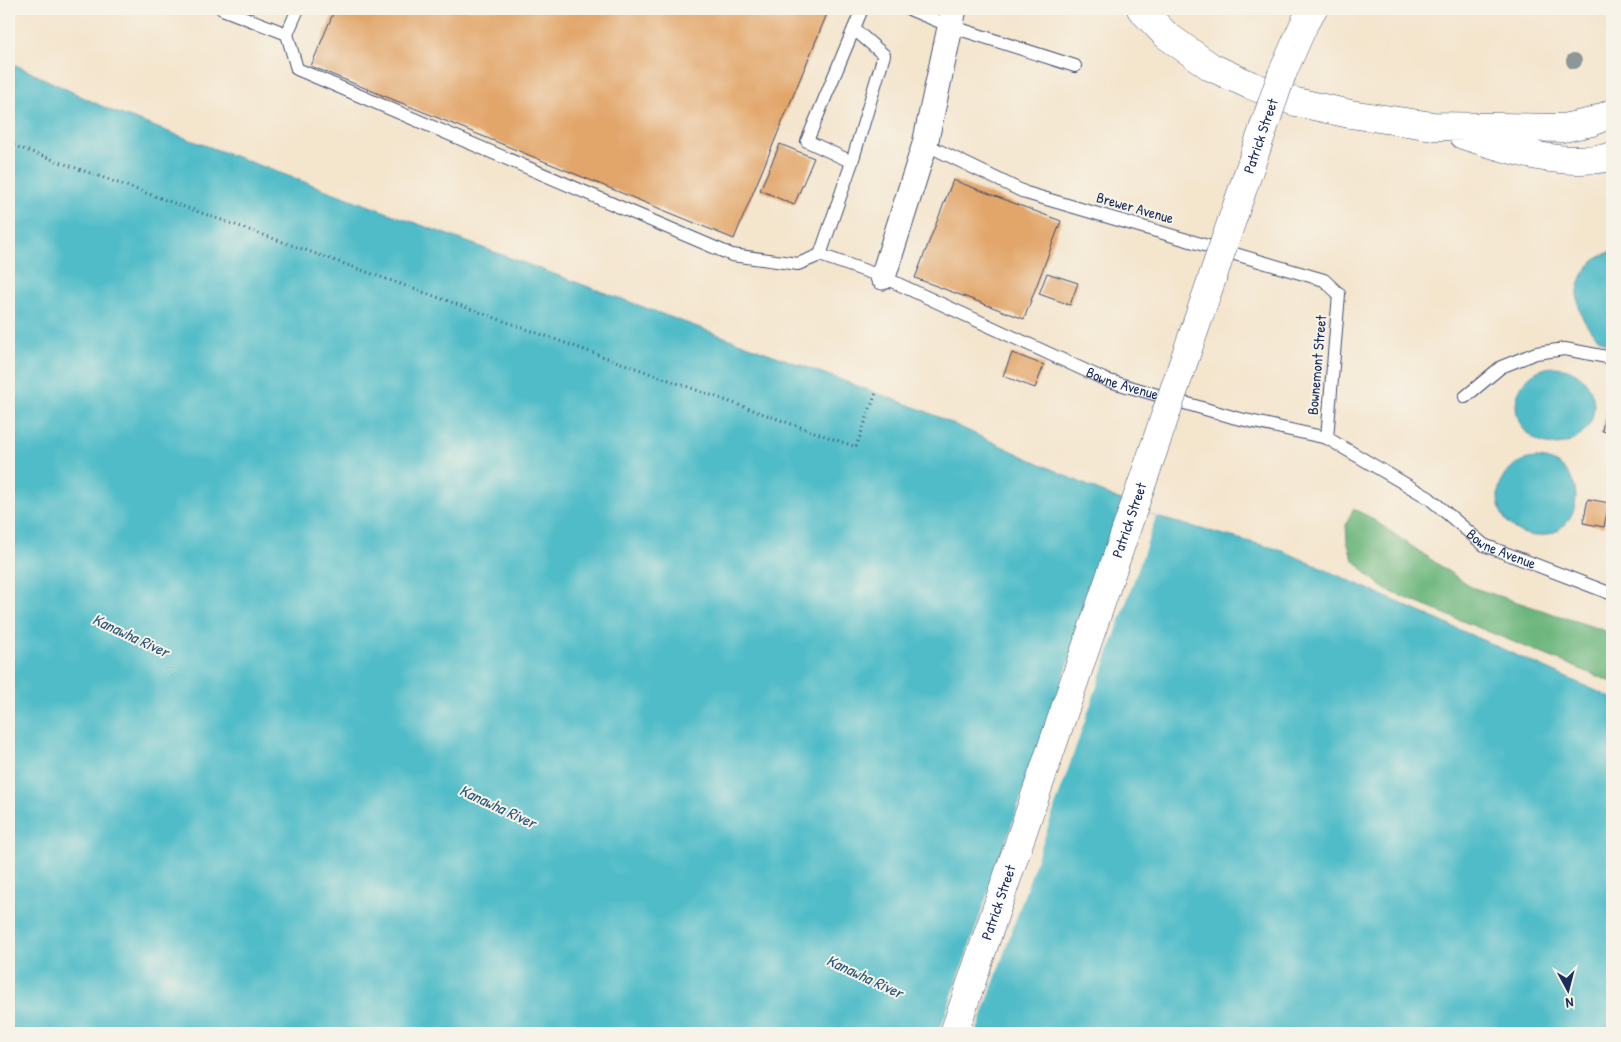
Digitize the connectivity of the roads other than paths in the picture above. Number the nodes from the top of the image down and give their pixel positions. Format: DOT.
graph roads {
  1 [pos="222,9"];
  2 [pos="298,9"];
  3 [pos="862,9"];
  4 [pos="909,9"];
  5 [pos="1141,9"];
  6 [pos="1293,9"];
  7 [pos="1313,9"];
  8 [pos="952,17"];
  9 [pos="854,30"];
  10 [pos="287,34"];
  11 [pos="1075,66"];
  12 [pos="1282,74"];
  13 [pos="1612,113"];
  14 [pos="1433,126"];
  15 [pos="925,144"];
  16 [pos="1612,157"];
  17 [pos="852,162"];
  18 [pos="820,255"];
  19 [pos="883,276"];
  20 [pos="1339,294"];
  21 [pos="1612,358"];
  22 [pos="1466,397"];
  23 [pos="1328,438"];
  24 [pos="1612,594"];
  25 [pos="954,1033"];
  1 -- 10 [label="lane"];
  2 -- 10 [label="lane"];
  3 -- 9 [label="lane"];
  4 -- 8 [label="lane"];
  5 -- 14 [label="main road"];
  6 -- 12 [label="main road"];
  7 -- 12 [label="main road, Patrick Street"];
  8 -- 11 [label="lane"];
  8 -- 15 [label="street"];
  9 -- 17 [label="lane"];
  9 -- 17 [label="lane"];
  10 -- 18 [label="lane"];
  12 -- 25 [label="main road, Patrick Street, bridge"];
  13 -- 14 [label="main road"];
  14 -- 16 [label="main road"];
  15 -- 19 [label="street"];
  15 -- 20 [label="lane, Brewer Avenue"];
  17 -- 18 [label="lane"];
  18 -- 19 [label="lane, Bowne Avenue"];
  19 -- 23 [label="lane, Bowne Avenue"];
  20 -- 23 [label="lane, Bownemont Street"];
  21 -- 22 [label="lane"];
  23 -- 24 [label="lane, Bowne Avenue"];
}
